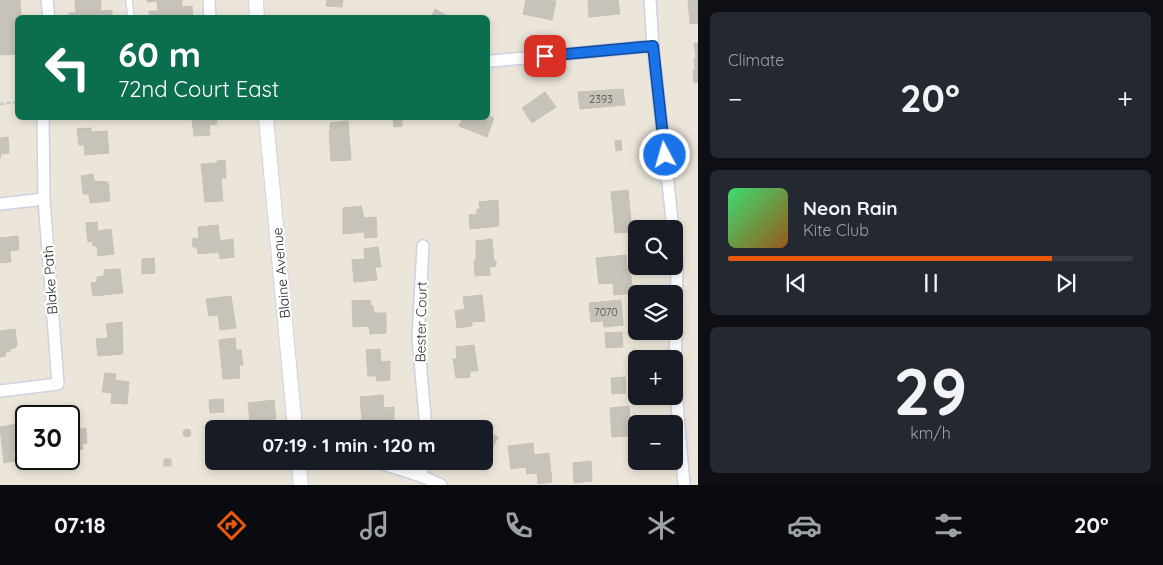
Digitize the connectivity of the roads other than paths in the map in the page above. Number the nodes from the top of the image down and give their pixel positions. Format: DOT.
graph roads {
  1 [pos="46,0"];
  2 [pos="129,0"];
  3 [pos="209,0"];
  4 [pos="256,0"];
  5 [pos="650,0"];
  6 [pos="48,15"];
  7 [pos="131,15"];
  8 [pos="210,15"];
  9 [pos="257,15"];
  10 [pos="653,46"];
  11 [pos="492,62"];
  12 [pos="43,120"];
  13 [pos="266,120"];
  14 [pos="44,199"];
  15 [pos="0,204"];
  16 [pos="673,220"];
  17 [pos="423,246"];
  18 [pos="678,275"];
  19 [pos="0,391"];
  20 [pos="294,420"];
  21 [pos="425,420"];
  22 [pos="299,470"];
  23 [pos="402,470"];
  24 [pos="422,470"];
  25 [pos="421,476"];
  26 [pos="300,485"];
  27 [pos="441,485"];
  28 [pos="684,485"];
  1 -- 6 [label="street"];
  2 -- 7 [label="lane"];
  3 -- 8 [label="street"];
  4 -- 9 [label="street"];
  5 -- 10 [label="street"];
  10 -- 11 [label="street"];
  10 -- 16 [label="street"];
  12 -- 14 [label="street, Blake Path"];
  13 -- 20 [label="street, Blaine Avenue"];
  14 -- 15 [label="street"];
  14 -- 19 [label="street, Blake Path"];
  17 -- 21 [label="street, Bester Court"];
  18 -- 28 [label="street"];
  22 -- 26 [label="street"];
  23 -- 25 [label="street"];
  24 -- 25 [label="street"];
  25 -- 27 [label="street"];
}
